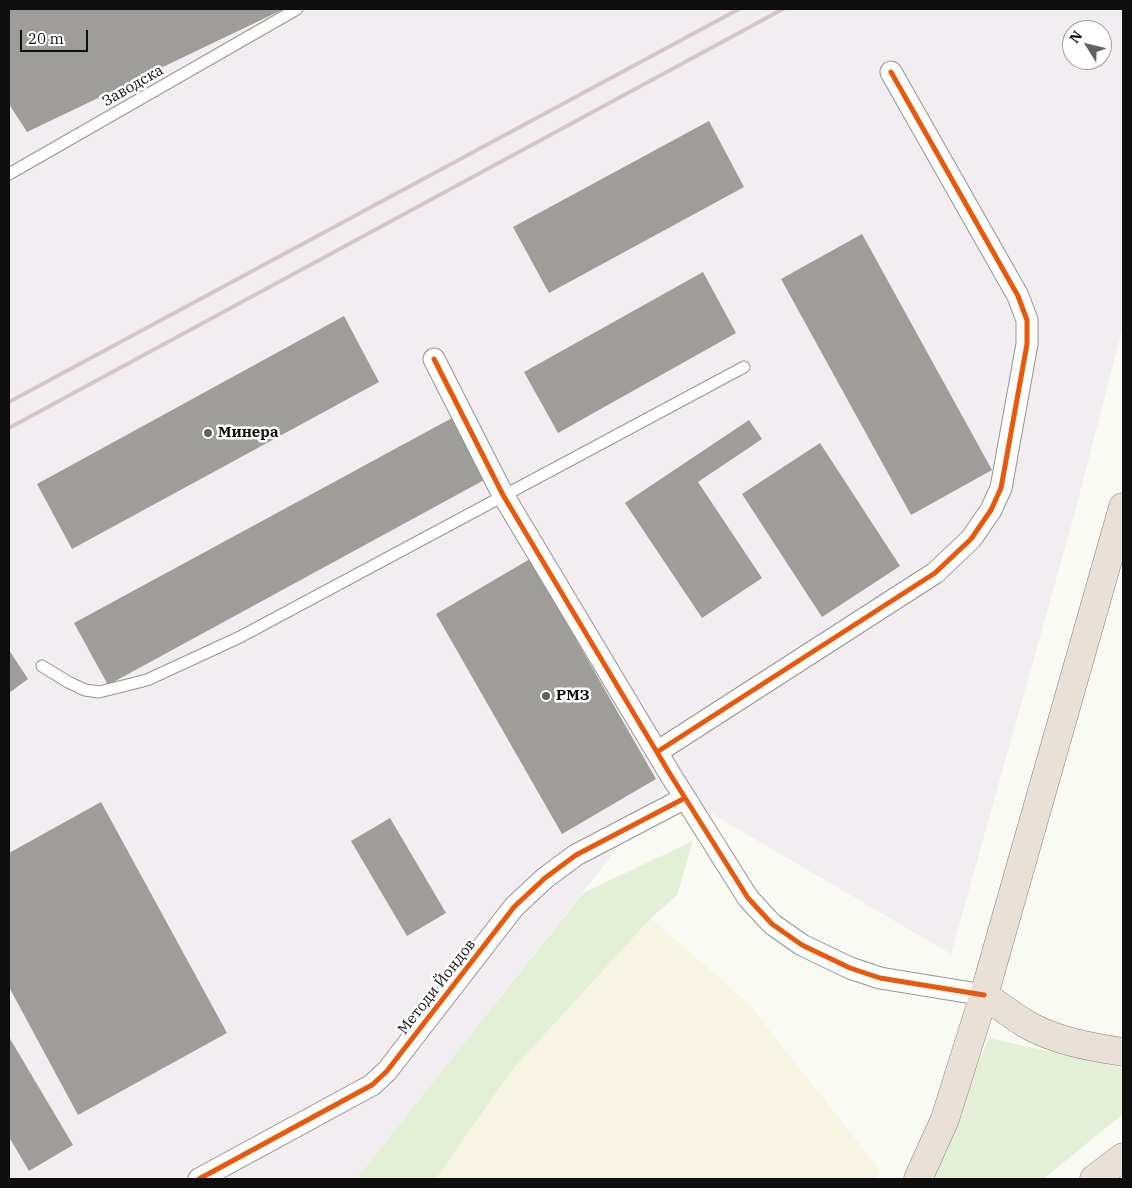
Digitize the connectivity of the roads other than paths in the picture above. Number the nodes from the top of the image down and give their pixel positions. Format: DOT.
graph roads {
  1 [pos="297,9"];
  2 [pos="890,72"];
  3 [pos="9,174"];
  4 [pos="434,359"];
  5 [pos="744,367"];
  6 [pos="503,495"];
  7 [pos="1122,516"];
  8 [pos="42,666"];
  9 [pos="657,752"];
  10 [pos="685,798"];
  11 [pos="984,995"];
  12 [pos="1123,1052"];
  13 [pos="1123,1157"];
  14 [pos="199,1179"];
  15 [pos="918,1179"];
  16 [pos="1094,1179"];
  1 -- 3 [label="lane, Заводска"];
  2 -- 9 [label="street"];
  4 -- 6 [label="street"];
  5 -- 6 [label="lane"];
  6 -- 8 [label="lane"];
  6 -- 9 [label="street"];
  7 -- 11 [label="highway"];
  9 -- 10 [label="street"];
  10 -- 11 [label="street"];
  10 -- 14 [label="street, Методи Йондов"];
  11 -- 12 [label="highway"];
  11 -- 15 [label="highway"];
  13 -- 16 [label="highway"];
}
